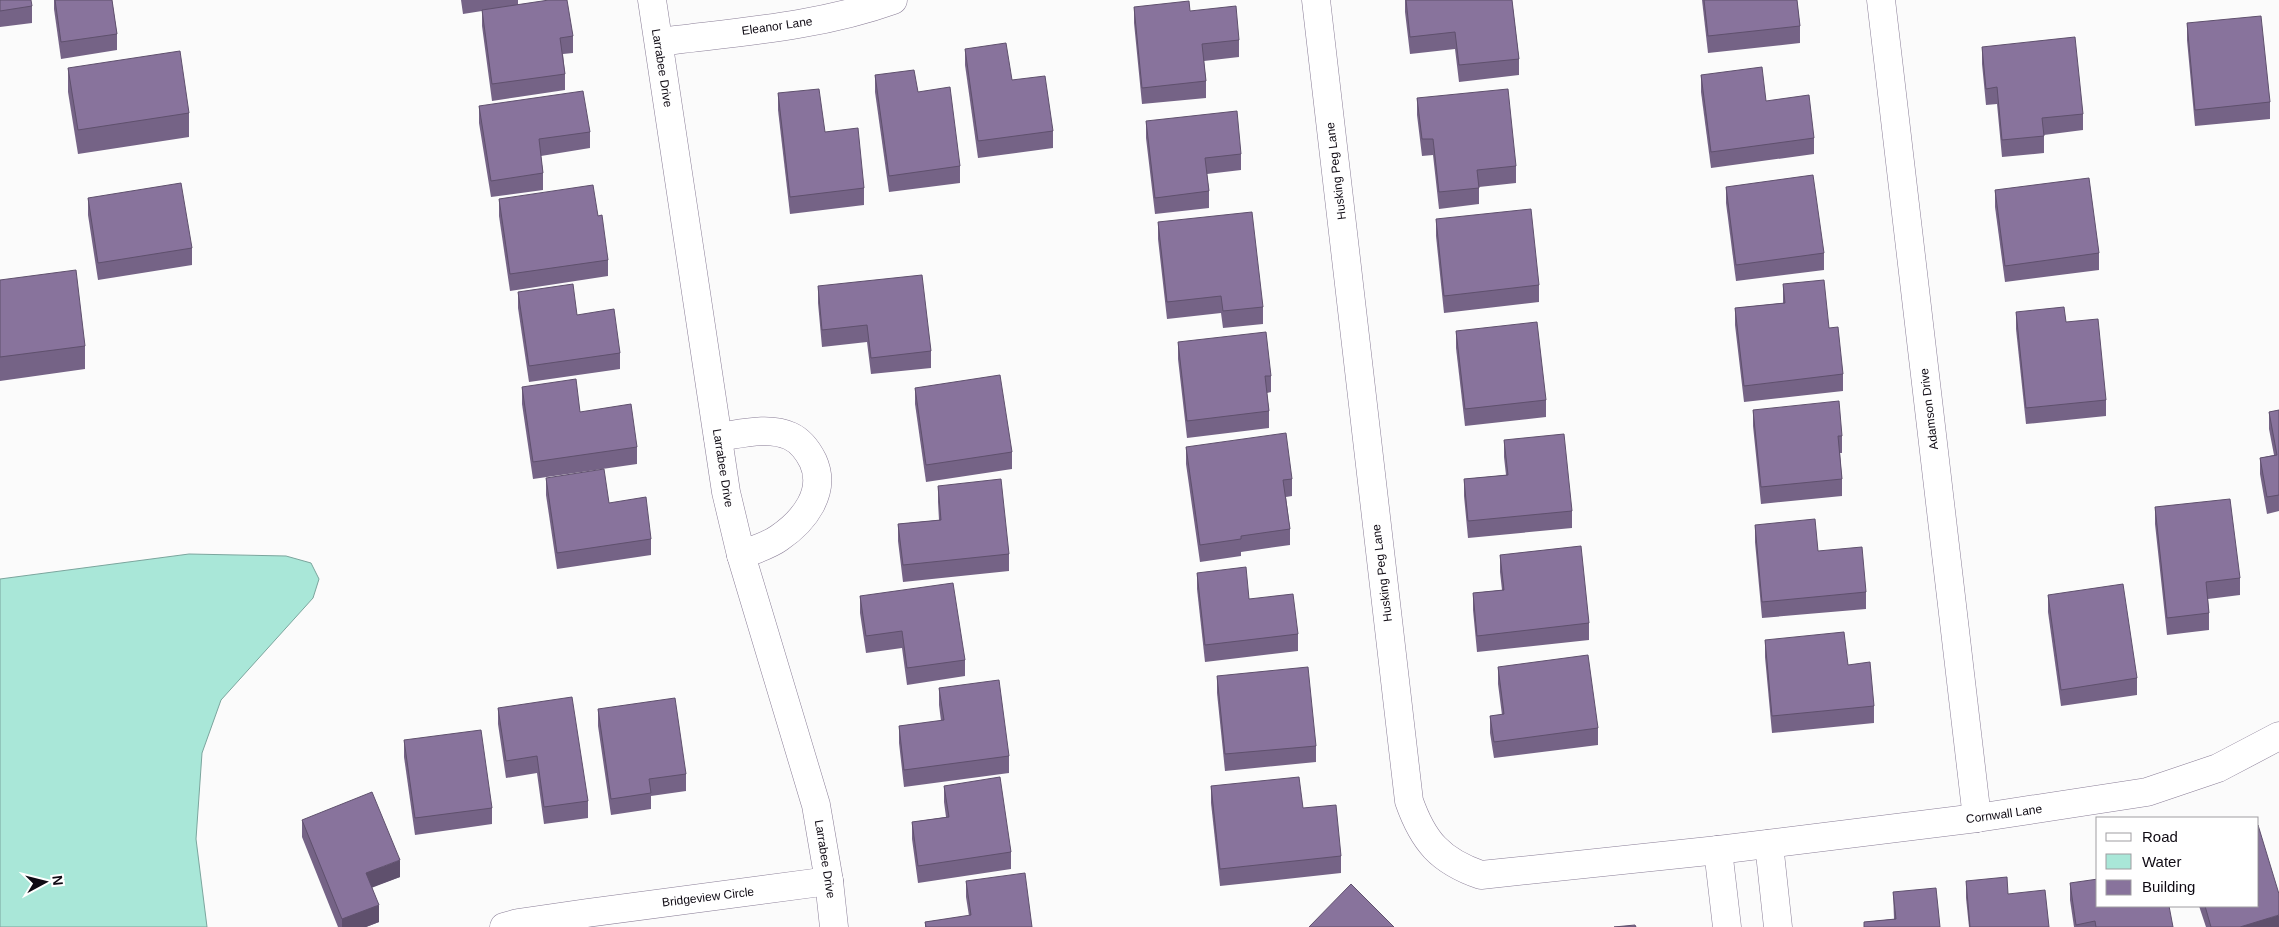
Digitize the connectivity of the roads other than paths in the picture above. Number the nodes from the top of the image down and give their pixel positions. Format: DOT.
graph roads {
  1 [pos="652,0"];
  2 [pos="893,0"];
  3 [pos="1316,0"];
  4 [pos="1881,0"];
  5 [pos="658,42"];
  6 [pos="718,437"];
  7 [pos="741,555"];
  8 [pos="2279,736"];
  9 [pos="1978,818"];
  10 [pos="1769,844"];
  11 [pos="1718,850"];
  12 [pos="829,881"];
  13 [pos="587,920"];
  14 [pos="504,927"];
  15 [pos="834,927"];
  16 [pos="1727,927"];
  17 [pos="1778,927"];
  1 -- 5 [label="street, Larrabee Drive"];
  2 -- 5 [label="street, Eleanor Lane"];
  3 -- 11 [label="street, Husking Peg Lane"];
  4 -- 9 [label="street, Adamson Drive"];
  5 -- 6 [label="street, Larrabee Drive"];
  6 -- 7 [label="street, Larrabee Drive"];
  6 -- 7 [label="street"];
  7 -- 12 [label="street, Larrabee Drive"];
  8 -- 9 [label="street, Cornwall Lane"];
  9 -- 10 [label="street, Cornwall Lane"];
  10 -- 11 [label="street, Cornwall Lane"];
  10 -- 17 [label="street"];
  11 -- 16 [label="street"];
  12 -- 13 [label="street, Bridgeview Circle"];
  12 -- 15 [label="street, Larrabee Drive"];
  13 -- 14 [label="street, Bridgeview Circle"];
}
